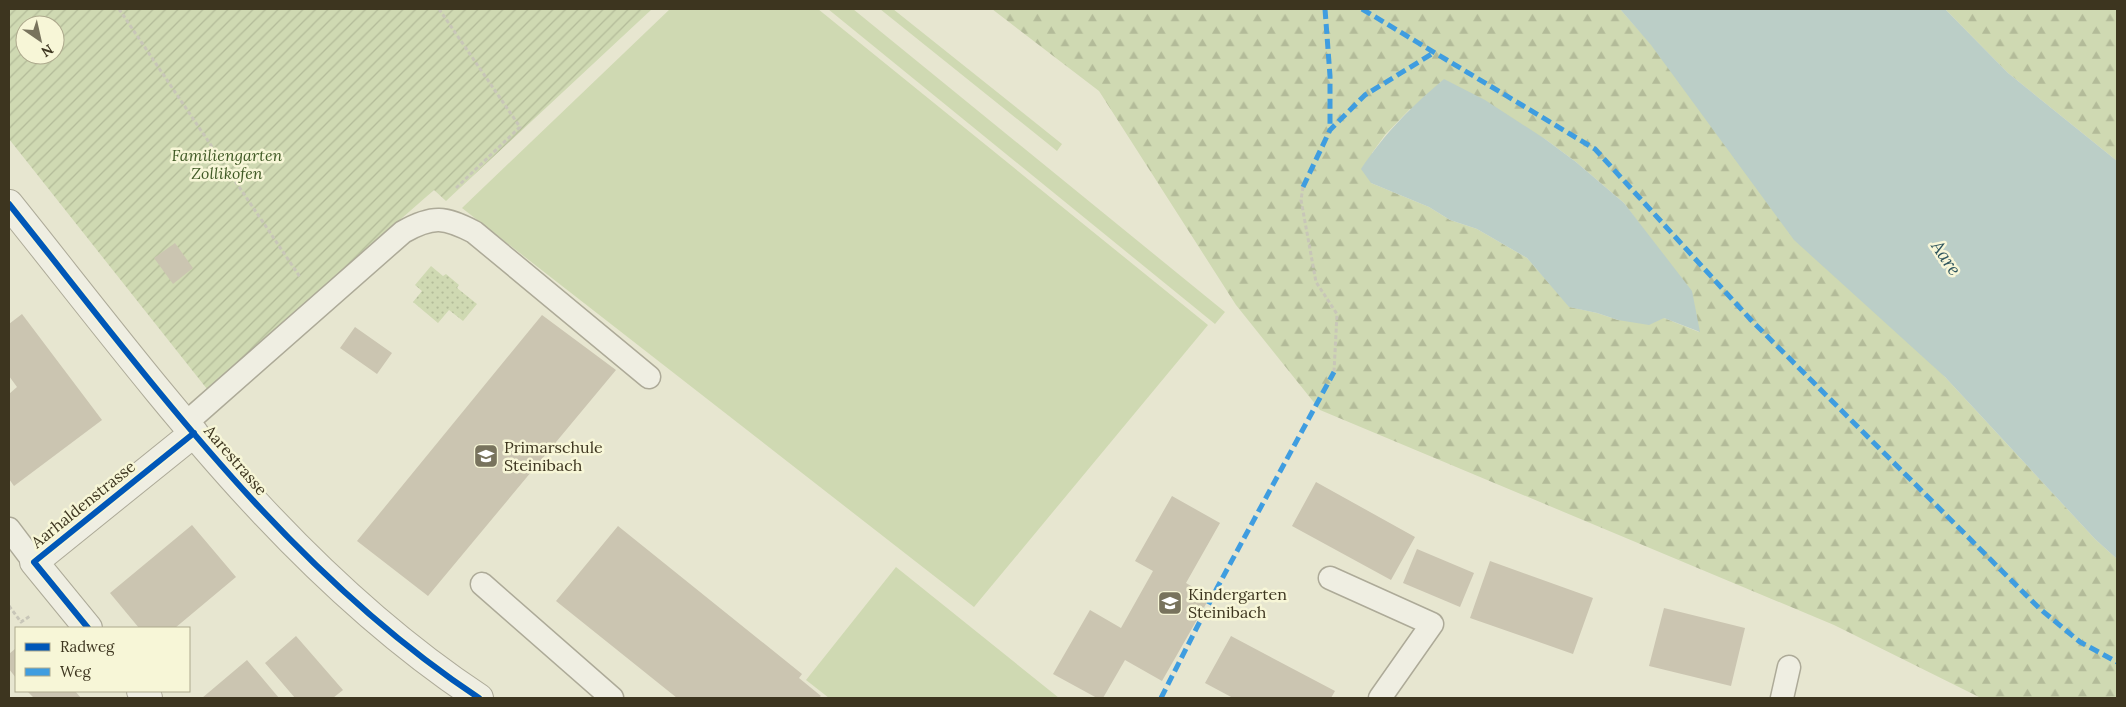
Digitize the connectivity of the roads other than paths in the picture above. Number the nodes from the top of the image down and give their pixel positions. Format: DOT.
graph roads {
  1 [pos="9,204"];
  2 [pos="649,377"];
  3 [pos="190,428"];
  4 [pos="9,529"];
  5 [pos="34,562"];
  6 [pos="1330,578"];
  7 [pos="482,584"];
  8 [pos="87,627"];
  9 [pos="1789,667"];
  10 [pos="479,698"];
  11 [pos="612,698"];
  12 [pos="1380,698"];
  13 [pos="1782,698"];
  1 -- 3 [label="street, Aarestrasse"];
  2 -- 3 [label="lane"];
  3 -- 5 [label="street, Aarhaldenstrasse"];
  3 -- 10 [label="street, Aarestrasse"];
  4 -- 5 [label="lane"];
  5 -- 8 [label="street, Aarhaldenstrasse"];
  6 -- 12 [label="lane"];
  7 -- 11 [label="lane"];
  9 -- 13 [label="lane"];
}
